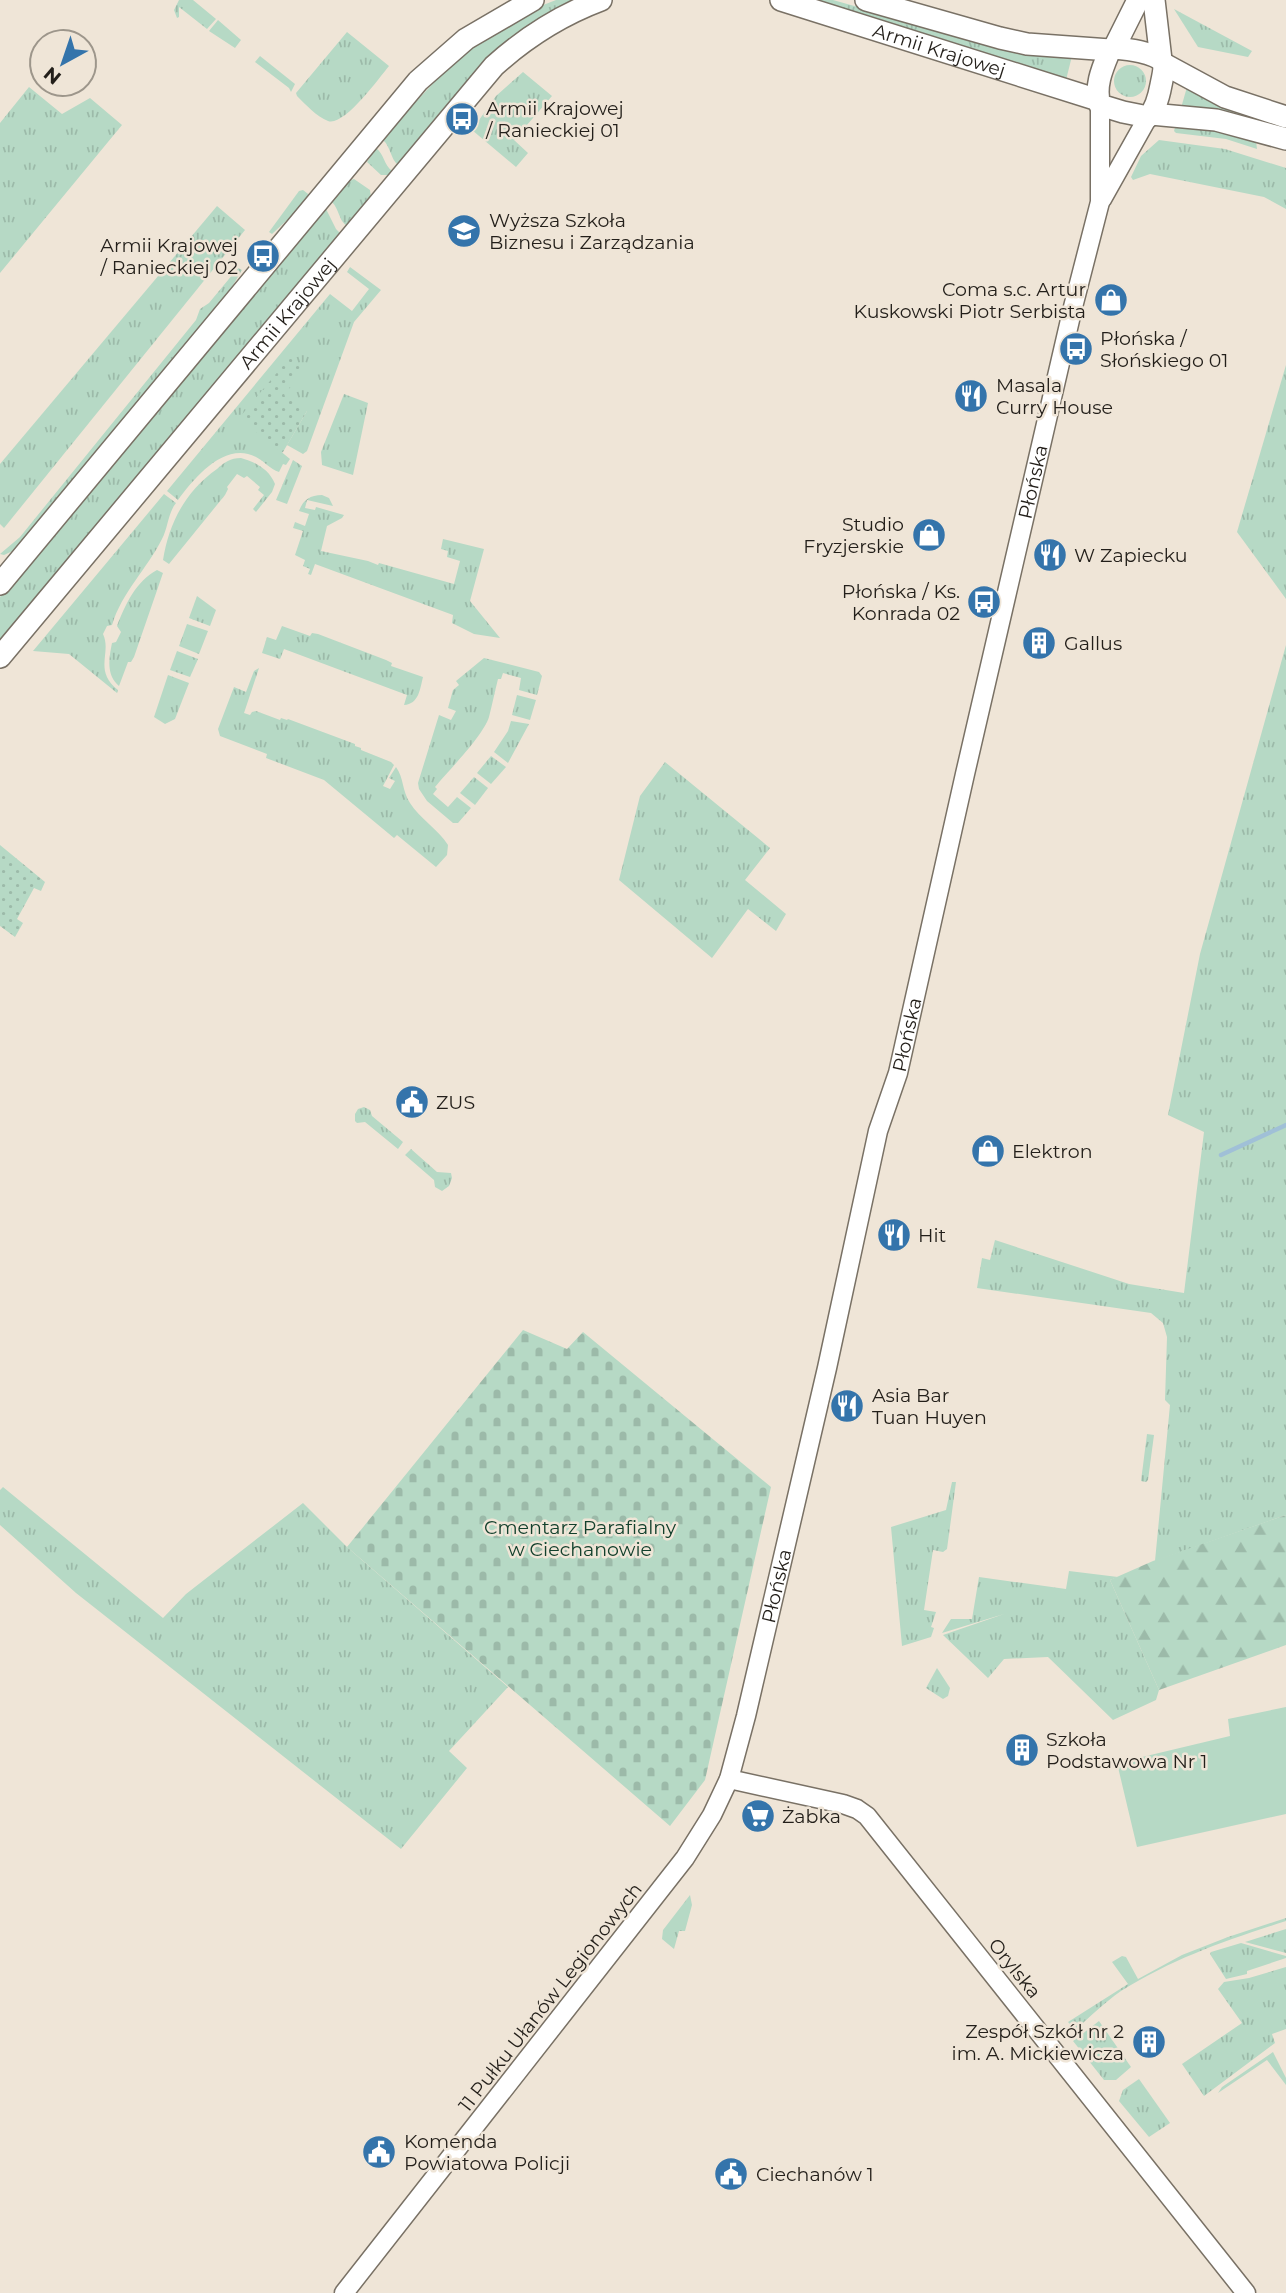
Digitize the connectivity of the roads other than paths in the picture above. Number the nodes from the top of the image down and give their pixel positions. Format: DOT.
graph roads {
  1 [pos="533,0"];
  2 [pos="600,0"];
  3 [pos="781,0"];
  4 [pos="866,0"];
  5 [pos="1138,0"];
  6 [pos="1154,0"];
  7 [pos="1112,49"];
  8 [pos="1162,62"];
  9 [pos="1099,102"];
  10 [pos="1149,115"];
  11 [pos="1286,117"];
  12 [pos="1286,139"];
  13 [pos="1100,202"];
  14 [pos="0,584"];
  15 [pos="0,657"];
  16 [pos="729,1779"];
  17 [pos="685,1858"];
  18 [pos="344,2293"];
  19 [pos="1245,2293"];
  1 -- 14 [label="main road"];
  2 -- 15 [label="main road, Armii Krajowej"];
  3 -- 9 [label="main road, Armii Krajowej"];
  4 -- 7 [label="main road, Armii Krajowej"];
  5 -- 7 [label="main road"];
  6 -- 8 [label="main road"];
  7 -- 8 [label="main road"];
  7 -- 9 [label="main road"];
  8 -- 10 [label="main road"];
  8 -- 11 [label="main road"];
  9 -- 10 [label="main road"];
  9 -- 13 [label="street, Płońska"];
  10 -- 12 [label="main road"];
  10 -- 13 [label="street, Płońska"];
  13 -- 16 [label="street, Płońska"];
  16 -- 17 [label="street, Płońska"];
  16 -- 19 [label="street, Orylska"];
  17 -- 18 [label="street, 11 Pułku Ułanów Legionowych"];
}
